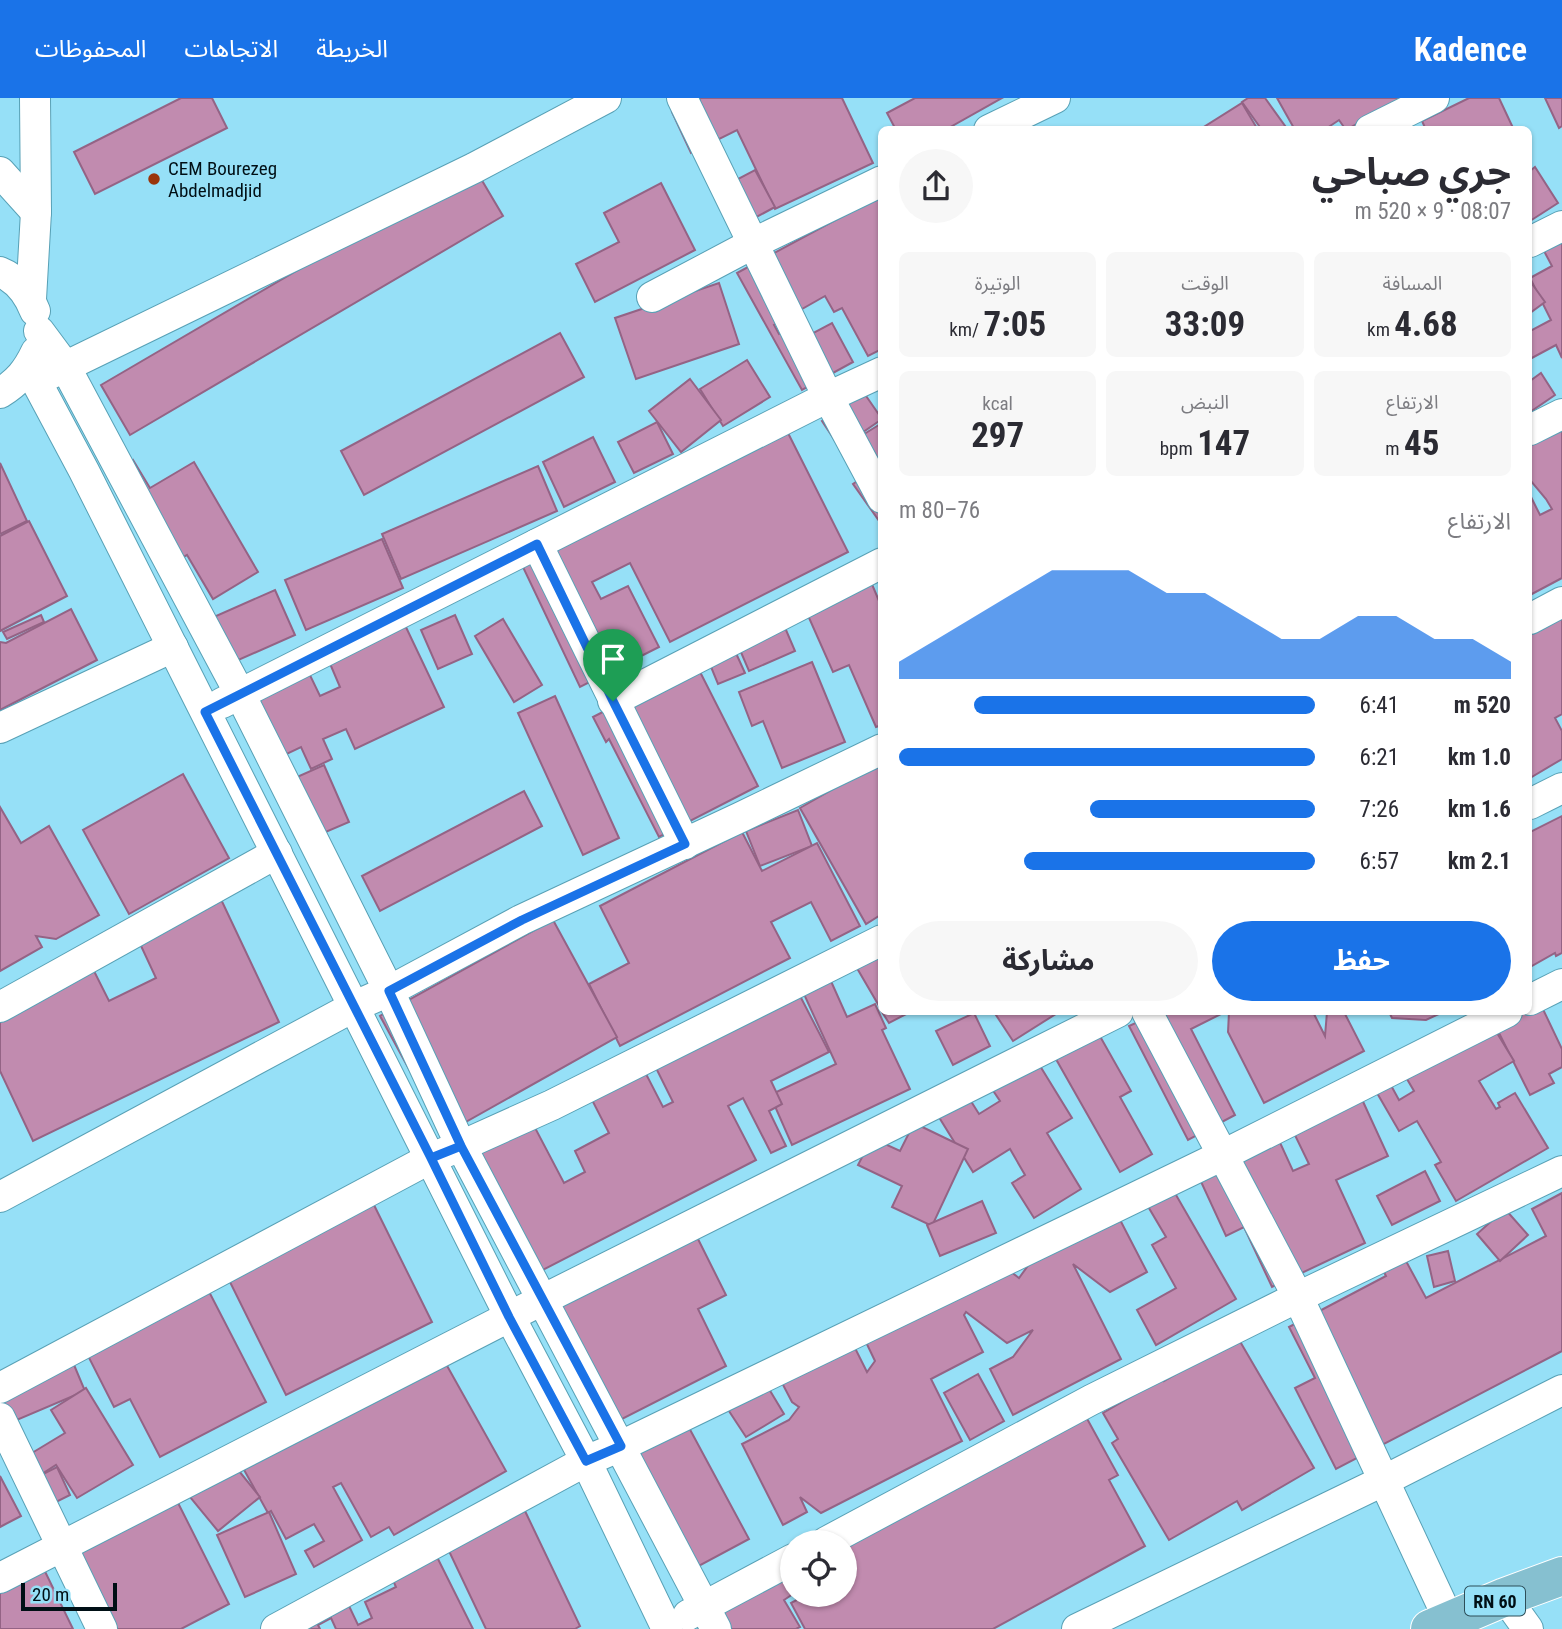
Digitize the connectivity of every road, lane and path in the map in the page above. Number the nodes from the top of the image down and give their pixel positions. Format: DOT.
graph roads {
  1 [pos="35,98"];
  2 [pos="606,98"];
  3 [pos="682,98"];
  4 [pos="1055,98"];
  5 [pos="1434,98"];
  6 [pos="997,126"];
  7 [pos="1378,126"];
  8 [pos="0,172"];
  9 [pos="878,183"];
  10 [pos="36,212"];
  11 [pos="1562,226"];
  12 [pos="1532,241"];
  13 [pos="754,243"];
  14 [pos="0,272"];
  15 [pos="652,297"];
  16 [pos="31,299"];
  17 [pos="40,331"];
  18 [pos="65,366"];
  19 [pos="878,374"];
  20 [pos="32,376"];
  21 [pos="0,393"];
  22 [pos="828,397"];
  23 [pos="1562,414"];
  24 [pos="1532,429"];
  25 [pos="878,491"];
  26 [pos="537,544"];
  27 [pos="878,565"];
  28 [pos="1562,602"];
  29 [pos="1532,618"];
  30 [pos="173,647"];
  31 [pos="240,694"];
  32 [pos="613,701"];
  33 [pos="205,712"];
  34 [pos="0,728"];
  35 [pos="878,751"];
  36 [pos="1562,788"];
  37 [pos="1532,803"];
  38 [pos="685,844"];
  39 [pos="277,853"];
  40 [pos="878,942"];
  41 [pos="1562,984"];
  42 [pos="389,991"];
  43 [pos="1532,999"];
  44 [pos="0,1006"];
  45 [pos="355,1006"];
  46 [pos="1112,1015"];
  47 [pos="1149,1015"];
  48 [pos="1501,1015"];
  49 [pos="461,1146"];
  50 [pos="1223,1155"];
  51 [pos="431,1158"];
  52 [pos="1562,1171"];
  53 [pos="0,1197"];
  54 [pos="1298,1297"];
  55 [pos="544,1299"];
  56 [pos="509,1317"];
  57 [pos="0,1388"];
  58 [pos="1562,1390"];
  59 [pos="0,1418"];
  60 [pos="621,1446"];
  61 [pos="586,1461"];
  62 [pos="1385,1480"];
  63 [pos="848,1530"];
  64 [pos="62,1548"];
  65 [pos="780,1568"];
  66 [pos="1562,1576"];
  67 [pos="0,1578"];
  68 [pos="1505,1597"];
  69 [pos="710,1618"];
  70 [pos="1439,1624"];
  71 [pos="665,1628"];
  72 [pos="102,1629"];
  73 [pos="276,1629"];
  74 [pos="1077,1629"];
  75 [pos="1528,1629"];
  1 -- 10 [label="street"];
  2 -- 18 [label="street"];
  3 -- 13 [label="street"];
  4 -- 6 [label="street"];
  5 -- 7 [label="street"];
  8 -- 10 [label="street"];
  9 -- 13 [label="street"];
  10 -- 16 [label="street"];
  11 -- 12 [label="street"];
  13 -- 15 [label="street"];
  13 -- 22 [label="street"];
  14 -- 16 [label="street"];
  16 -- 17 [label="street"];
  17 -- 18 [label="street"];
  17 -- 20 [label="street"];
  18 -- 20 [label="street"];
  18 -- 31 [label="street"];
  19 -- 22 [label="street"];
  20 -- 21 [label="street"];
  20 -- 30 [label="street"];
  22 -- 25 [label="street"];
  22 -- 26 [label="street"];
  23 -- 24 [label="street"];
  26 -- 31 [label="street"];
  26 -- 32 [label="street"];
  27 -- 32 [label="street"];
  28 -- 29 [label="street"];
  30 -- 33 [label="street"];
  30 -- 34 [label="street"];
  31 -- 33 [label="street"];
  31 -- 42 [label="street"];
  32 -- 38 [label="street"];
  33 -- 39 [label="street"];
  35 -- 38 [label="street"];
  36 -- 37 [label="street"];
  38 -- 42 [label="street"];
  39 -- 44 [label="street"];
  39 -- 45 [label="street"];
  40 -- 49 [label="street"];
  41 -- 43 [label="street"];
  42 -- 45 [label="street"];
  42 -- 49 [label="street"];
  45 -- 51 [label="street"];
  45 -- 53 [label="street"];
  46 -- 55 [label="street"];
  47 -- 50 [label="street"];
  48 -- 50 [label="street"];
  49 -- 51 [label="street"];
  49 -- 55 [label="street"];
  50 -- 54 [label="street"];
  50 -- 60 [label="street"];
  51 -- 56 [label="street"];
  51 -- 57 [label="street"];
  52 -- 54 [label="street"];
  54 -- 62 [label="street"];
  54 -- 63 [label="street"];
  55 -- 56 [label="street"];
  55 -- 60 [label="street"];
  56 -- 61 [label="street"];
  56 -- 64 [label="street"];
  58 -- 62 [label="street"];
  59 -- 64 [label="street"];
  60 -- 61 [label="street"];
  60 -- 69 [label="street"];
  61 -- 71 [label="street"];
  61 -- 73 [label="street"];
  62 -- 70 [label="street"];
  62 -- 74 [label="street"];
  64 -- 67 [label="street"];
  64 -- 72 [label="street"];
  65 -- 69 [label="street"];
  66 -- 68 [label="main road, RN 60"];
  68 -- 70 [label="main road, RN 60"];
  68 -- 75 [label="street"];
  69 -- 71 [label="street"];
}
